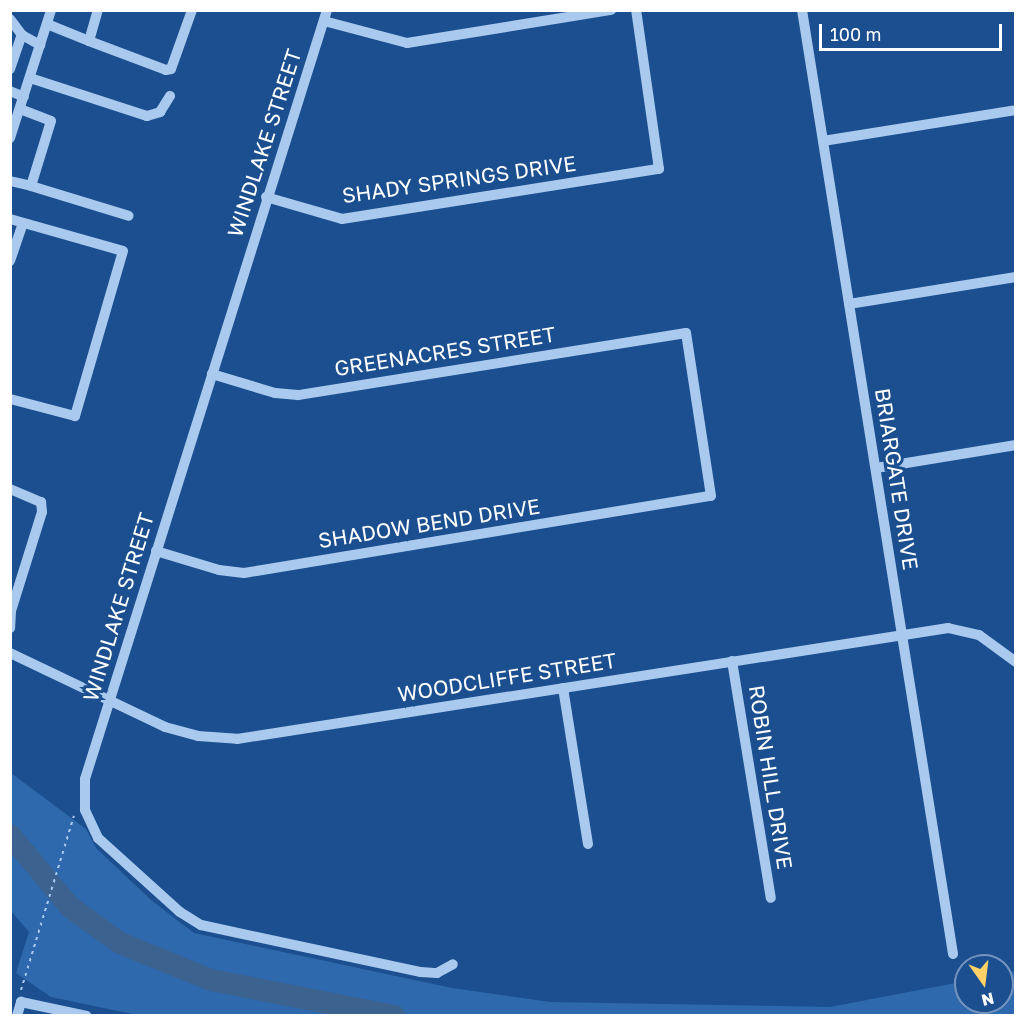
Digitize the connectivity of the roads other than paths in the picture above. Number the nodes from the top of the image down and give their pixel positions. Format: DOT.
graph roads {
  1 [pos="51,10"];
  2 [pos="98,10"];
  3 [pos="192,10"];
  4 [pos="611,10"];
  5 [pos="636,10"];
  6 [pos="802,10"];
  7 [pos="325,16"];
  8 [pos="10,19"];
  9 [pos="47,24"];
  10 [pos="22,35"];
  11 [pos="89,41"];
  12 [pos="40,45"];
  13 [pos="10,69"];
  14 [pos="30,78"];
  15 [pos="10,91"];
  16 [pos="170,96"];
  17 [pos="24,97"];
  18 [pos="20,109"];
  19 [pos="1016,110"];
  20 [pos="10,138"];
  21 [pos="823,141"];
  22 [pos="10,182"];
  23 [pos="31,186"];
  24 [pos="266,197"];
  25 [pos="129,216"];
  26 [pos="10,219"];
  27 [pos="23,222"];
  28 [pos="10,261"];
  29 [pos="1016,278"];
  30 [pos="849,304"];
  31 [pos="212,374"];
  32 [pos="10,399"];
  33 [pos="1016,445"];
  34 [pos="876,468"];
  35 [pos="10,489"];
  36 [pos="711,496"];
  37 [pos="156,551"];
  38 [pos="10,628"];
  39 [pos="903,634"];
  40 [pos="10,653"];
  41 [pos="732,661"];
  42 [pos="1016,662"];
  43 [pos="562,688"];
  44 [pos="109,701"];
  45 [pos="588,844"];
  46 [pos="771,898"];
  47 [pos="953,954"];
  48 [pos="453,964"];
  49 [pos="17,1016"];
  50 [pos="87,1016"];
  1 -- 9 [label="street"];
  2 -- 11 [label="street"];
  3 -- 11 [label="street"];
  4 -- 7 [label="street"];
  5 -- 24 [label="street, SHADY SPRINGS DRIVE"];
  6 -- 21 [label="street, BRIARGATE DRIVE"];
  7 -- 24 [label="street, WINDLAKE STREET"];
  8 -- 10 [label="street"];
  9 -- 11 [label="street"];
  9 -- 12 [label="street"];
  10 -- 12 [label="street"];
  10 -- 13 [label="street"];
  12 -- 14 [label="street"];
  14 -- 16 [label="street"];
  14 -- 17 [label="street"];
  15 -- 17 [label="street"];
  17 -- 18 [label="street"];
  18 -- 20 [label="street"];
  18 -- 23 [label="street"];
  19 -- 21 [label="street"];
  21 -- 30 [label="street, BRIARGATE DRIVE"];
  22 -- 23 [label="street"];
  23 -- 25 [label="street"];
  24 -- 31 [label="street, WINDLAKE STREET"];
  26 -- 27 [label="street"];
  27 -- 28 [label="street"];
  27 -- 32 [label="street"];
  29 -- 30 [label="street"];
  30 -- 34 [label="street, BRIARGATE DRIVE"];
  31 -- 36 [label="street, GREENACRES STREET"];
  31 -- 37 [label="street, WINDLAKE STREET"];
  33 -- 34 [label="street"];
  34 -- 39 [label="street, BRIARGATE DRIVE"];
  35 -- 38 [label="street"];
  36 -- 37 [label="street, SHADOW BEND DRIVE"];
  37 -- 44 [label="street, WINDLAKE STREET"];
  39 -- 41 [label="street, WOODCLIFFE STREET"];
  39 -- 42 [label="street, WOODCLIFFE STREET"];
  39 -- 47 [label="street, BRIARGATE DRIVE"];
  40 -- 44 [label="street, WOODCLIFFE STREET"];
  41 -- 43 [label="street, WOODCLIFFE STREET"];
  41 -- 46 [label="street, ROBIN HILL DRIVE"];
  43 -- 44 [label="street, WOODCLIFFE STREET"];
  43 -- 45 [label="street"];
  44 -- 48 [label="street, WINDLAKE STREET"];
  49 -- 50 [label="street"];
}
